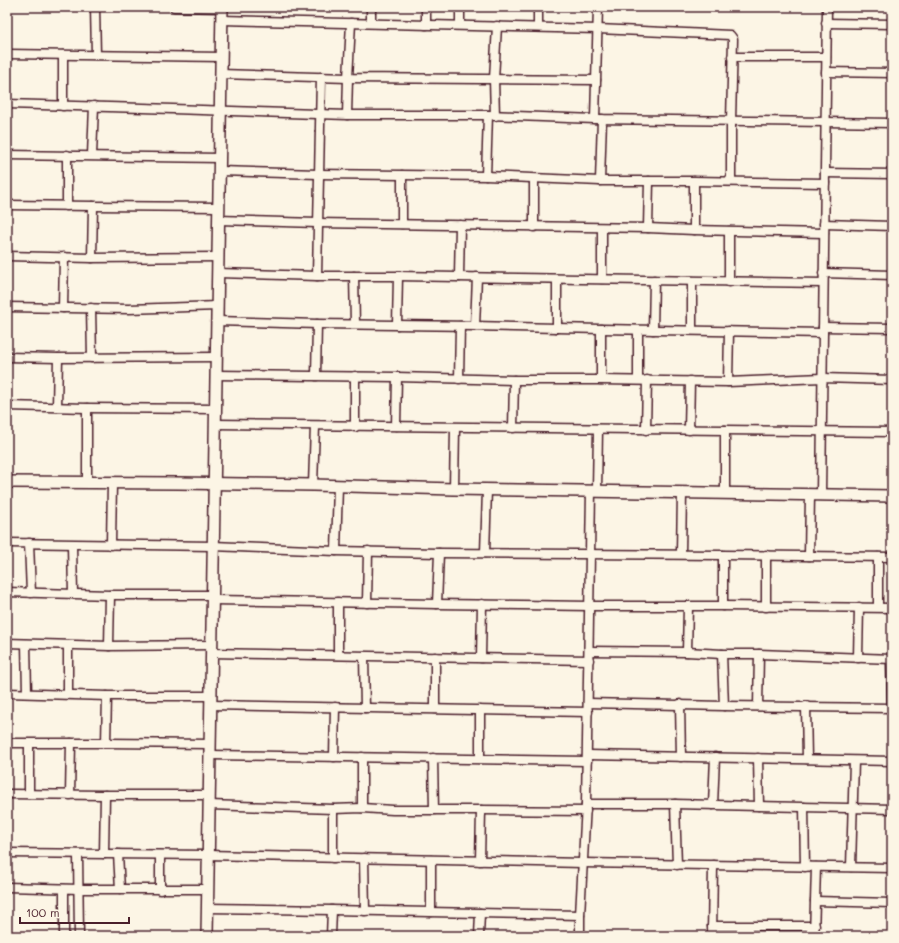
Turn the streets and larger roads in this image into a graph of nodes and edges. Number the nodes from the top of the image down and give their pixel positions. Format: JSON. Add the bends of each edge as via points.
{"nodes":[{"id":1,"x":95,"y":7,"type":"edge"},
{"id":2,"x":174,"y":7,"type":"edge"},
{"id":3,"x":371,"y":7,"type":"edge"},
{"id":4,"x":426,"y":7,"type":"edge"},
{"id":5,"x":460,"y":7,"type":"edge"},
{"id":6,"x":538,"y":7,"type":"edge"},
{"id":7,"x":598,"y":7,"type":"edge"},
{"id":8,"x":827,"y":7,"type":"edge"},
{"id":9,"x":222,"y":8,"type":"edge"},
{"id":10,"x":222,"y":20,"type":"junction"},
{"id":11,"x":351,"y":23,"type":"junction"},
{"id":12,"x":371,"y":23,"type":"junction"},
{"id":13,"x":826,"y":23,"type":"junction"},
{"id":14,"x":892,"y":24,"type":"edge"},
{"id":15,"x":426,"y":25,"type":"junction"},
{"id":16,"x":460,"y":26,"type":"junction"},
{"id":17,"x":497,"y":26,"type":"junction"},
{"id":18,"x":538,"y":27,"type":"junction"},
{"id":19,"x":598,"y":28,"type":"junction"},
{"id":20,"x":7,"y":54,"type":"edge"},
{"id":21,"x":63,"y":55,"type":"junction"},
{"id":22,"x":96,"y":55,"type":"junction"},
{"id":23,"x":222,"y":57,"type":"junction"},
{"id":24,"x":732,"y":57,"type":"junction"},
{"id":25,"x":826,"y":57,"type":"junction"},
{"id":26,"x":826,"y":72,"type":"junction"},
{"id":27,"x":892,"y":73,"type":"edge"},
{"id":28,"x":221,"y":74,"type":"junction"},
{"id":29,"x":321,"y":76,"type":"junction"},
{"id":30,"x":348,"y":78,"type":"junction"},
{"id":31,"x":494,"y":79,"type":"junction"},
{"id":32,"x":596,"y":80,"type":"junction"},
{"id":33,"x":7,"y":104,"type":"edge"},
{"id":34,"x":63,"y":106,"type":"junction"},
{"id":35,"x":94,"y":106,"type":"junction"},
{"id":36,"x":221,"y":111,"type":"junction"},
{"id":37,"x":320,"y":114,"type":"junction"},
{"id":38,"x":347,"y":115,"type":"junction"},
{"id":39,"x":491,"y":116,"type":"junction"},
{"id":40,"x":598,"y":119,"type":"junction"},
{"id":41,"x":731,"y":121,"type":"junction"},
{"id":42,"x":825,"y":122,"type":"junction"},
{"id":43,"x":892,"y":123,"type":"edge"},
{"id":44,"x":7,"y":154,"type":"edge"},
{"id":45,"x":67,"y":155,"type":"junction"},
{"id":46,"x":92,"y":155,"type":"junction"},
{"id":47,"x":220,"y":158,"type":"junction"},
{"id":48,"x":220,"y":171,"type":"junction"},
{"id":49,"x":825,"y":173,"type":"junction"},
{"id":50,"x":318,"y":174,"type":"junction"},
{"id":51,"x":892,"y":174,"type":"edge"},
{"id":52,"x":402,"y":175,"type":"junction"},
{"id":53,"x":486,"y":176,"type":"junction"},
{"id":54,"x":534,"y":179,"type":"junction"},
{"id":55,"x":600,"y":181,"type":"junction"},
{"id":56,"x":649,"y":181,"type":"junction"},
{"id":57,"x":694,"y":181,"type":"junction"},
{"id":58,"x":731,"y":181,"type":"junction"},
{"id":59,"x":824,"y":183,"type":"junction"},
{"id":60,"x":7,"y":205,"type":"edge"},
{"id":61,"x":67,"y":206,"type":"junction"},
{"id":62,"x":93,"y":206,"type":"junction"},
{"id":63,"x":219,"y":207,"type":"junction"},
{"id":64,"x":219,"y":220,"type":"junction"},
{"id":65,"x":317,"y":223,"type":"junction"},
{"id":66,"x":402,"y":224,"type":"junction"},
{"id":67,"x":824,"y":224,"type":"junction"},
{"id":68,"x":460,"y":225,"type":"junction"},
{"id":69,"x":892,"y":226,"type":"edge"},
{"id":70,"x":534,"y":227,"type":"junction"},
{"id":71,"x":602,"y":228,"type":"junction"},
{"id":72,"x":648,"y":228,"type":"junction"},
{"id":73,"x":694,"y":230,"type":"junction"},
{"id":74,"x":729,"y":231,"type":"junction"},
{"id":75,"x":824,"y":233,"type":"junction"},
{"id":76,"x":7,"y":256,"type":"edge"},
{"id":77,"x":64,"y":257,"type":"junction"},
{"id":78,"x":218,"y":257,"type":"junction"},
{"id":79,"x":92,"y":258,"type":"junction"},
{"id":80,"x":218,"y":273,"type":"junction"},
{"id":81,"x":823,"y":273,"type":"junction"},
{"id":82,"x":892,"y":275,"type":"edge"},
{"id":83,"x":316,"y":276,"type":"junction"},
{"id":84,"x":354,"y":276,"type":"junction"},
{"id":85,"x":398,"y":276,"type":"junction"},
{"id":86,"x":459,"y":277,"type":"junction"},
{"id":87,"x":477,"y":277,"type":"junction"},
{"id":88,"x":557,"y":279,"type":"junction"},
{"id":89,"x":602,"y":279,"type":"junction"},
{"id":90,"x":654,"y":280,"type":"junction"},
{"id":91,"x":692,"y":281,"type":"junction"},
{"id":92,"x":729,"y":282,"type":"junction"},
{"id":93,"x":823,"y":283,"type":"junction"},
{"id":94,"x":218,"y":306,"type":"junction"},
{"id":95,"x":7,"y":307,"type":"edge"},
{"id":96,"x":63,"y":308,"type":"junction"},
{"id":97,"x":91,"y":308,"type":"junction"},
{"id":98,"x":217,"y":321,"type":"junction"},
{"id":99,"x":317,"y":324,"type":"junction"},
{"id":100,"x":355,"y":324,"type":"junction"},
{"id":101,"x":397,"y":325,"type":"junction"},
{"id":102,"x":460,"y":326,"type":"junction"},
{"id":103,"x":475,"y":326,"type":"junction"},
{"id":104,"x":557,"y":328,"type":"junction"},
{"id":105,"x":892,"y":328,"type":"edge"},
{"id":106,"x":601,"y":329,"type":"junction"},
{"id":107,"x":638,"y":330,"type":"junction"},
{"id":108,"x":653,"y":330,"type":"junction"},
{"id":109,"x":692,"y":330,"type":"junction"},
{"id":110,"x":823,"y":330,"type":"junction"},
{"id":111,"x":728,"y":331,"type":"junction"},
{"id":112,"x":7,"y":357,"type":"edge"},
{"id":113,"x":217,"y":357,"type":"junction"},
{"id":114,"x":58,"y":358,"type":"junction"},
{"id":115,"x":92,"y":358,"type":"junction"},
{"id":116,"x":216,"y":375,"type":"junction"},
{"id":117,"x":316,"y":376,"type":"junction"},
{"id":118,"x":355,"y":376,"type":"junction"},
{"id":119,"x":397,"y":377,"type":"junction"},
{"id":120,"x":822,"y":378,"type":"junction"},
{"id":121,"x":459,"y":379,"type":"junction"},
{"id":122,"x":514,"y":380,"type":"junction"},
{"id":123,"x":601,"y":380,"type":"junction"},
{"id":124,"x":638,"y":380,"type":"junction"},
{"id":125,"x":647,"y":380,"type":"junction"},
{"id":126,"x":892,"y":380,"type":"edge"},
{"id":127,"x":690,"y":382,"type":"junction"},
{"id":128,"x":728,"y":382,"type":"junction"},
{"id":129,"x":7,"y":406,"type":"edge"},
{"id":130,"x":58,"y":408,"type":"junction"},
{"id":131,"x":87,"y":408,"type":"junction"},
{"id":132,"x":216,"y":409,"type":"junction"},
{"id":133,"x":215,"y":424,"type":"junction"},
{"id":134,"x":315,"y":426,"type":"junction"},
{"id":135,"x":396,"y":426,"type":"junction"},
{"id":136,"x":355,"y":427,"type":"junction"},
{"id":137,"x":455,"y":428,"type":"junction"},
{"id":138,"x":513,"y":428,"type":"junction"},
{"id":139,"x":598,"y":430,"type":"junction"},
{"id":140,"x":646,"y":430,"type":"junction"},
{"id":141,"x":689,"y":430,"type":"junction"},
{"id":142,"x":725,"y":430,"type":"junction"},
{"id":143,"x":821,"y":431,"type":"junction"},
{"id":144,"x":892,"y":432,"type":"edge"},
{"id":145,"x":7,"y":482,"type":"edge"},
{"id":146,"x":88,"y":483,"type":"junction"},
{"id":147,"x":112,"y":483,"type":"junction"},
{"id":148,"x":214,"y":484,"type":"junction"},
{"id":149,"x":313,"y":486,"type":"junction"},
{"id":150,"x":338,"y":486,"type":"junction"},
{"id":151,"x":454,"y":489,"type":"junction"},
{"id":152,"x":487,"y":490,"type":"junction"},
{"id":153,"x":594,"y":491,"type":"junction"},
{"id":154,"x":682,"y":493,"type":"junction"},
{"id":155,"x":725,"y":494,"type":"junction"},
{"id":156,"x":815,"y":495,"type":"junction"},
{"id":157,"x":892,"y":496,"type":"edge"},
{"id":158,"x":7,"y":543,"type":"edge"},
{"id":159,"x":29,"y":544,"type":"junction"},
{"id":160,"x":72,"y":545,"type":"junction"},
{"id":161,"x":111,"y":545,"type":"junction"},
{"id":162,"x":213,"y":546,"type":"junction"},
{"id":163,"x":336,"y":550,"type":"junction"},
{"id":164,"x":368,"y":551,"type":"junction"},
{"id":165,"x":439,"y":553,"type":"junction"},
{"id":166,"x":485,"y":553,"type":"junction"},
{"id":167,"x":590,"y":553,"type":"junction"},
{"id":168,"x":681,"y":554,"type":"junction"},
{"id":169,"x":723,"y":555,"type":"junction"},
{"id":170,"x":766,"y":555,"type":"junction"},
{"id":171,"x":809,"y":556,"type":"junction"},
{"id":172,"x":878,"y":557,"type":"junction"},
{"id":173,"x":892,"y":557,"type":"edge"},
{"id":174,"x":7,"y":592,"type":"edge"},
{"id":175,"x":31,"y":593,"type":"junction"},
{"id":176,"x":73,"y":594,"type":"junction"},
{"id":177,"x":110,"y":596,"type":"junction"},
{"id":178,"x":213,"y":597,"type":"junction"},
{"id":179,"x":338,"y":602,"type":"junction"},
{"id":180,"x":367,"y":603,"type":"junction"},
{"id":181,"x":437,"y":604,"type":"junction"},
{"id":182,"x":482,"y":604,"type":"junction"},
{"id":183,"x":590,"y":606,"type":"junction"},
{"id":184,"x":688,"y":606,"type":"junction"},
{"id":185,"x":723,"y":606,"type":"junction"},
{"id":186,"x":766,"y":607,"type":"junction"},
{"id":187,"x":859,"y":607,"type":"junction"},
{"id":188,"x":878,"y":607,"type":"junction"},
{"id":189,"x":892,"y":608,"type":"edge"},
{"id":190,"x":7,"y":644,"type":"edge"},
{"id":191,"x":26,"y":644,"type":"junction"},
{"id":192,"x":68,"y":645,"type":"junction"},
{"id":193,"x":109,"y":646,"type":"junction"},
{"id":194,"x":212,"y":649,"type":"junction"},
{"id":195,"x":589,"y":651,"type":"junction"},
{"id":196,"x":687,"y":652,"type":"junction"},
{"id":197,"x":722,"y":654,"type":"junction"},
{"id":198,"x":758,"y":654,"type":"junction"},
{"id":199,"x":338,"y":655,"type":"junction"},
{"id":200,"x":364,"y":656,"type":"junction"},
{"id":201,"x":435,"y":657,"type":"junction"},
{"id":202,"x":482,"y":658,"type":"junction"},
{"id":203,"x":858,"y":658,"type":"junction"},
{"id":204,"x":892,"y":659,"type":"edge"},
{"id":205,"x":589,"y":660,"type":"junction"},
{"id":206,"x":7,"y":693,"type":"edge"},
{"id":207,"x":26,"y":693,"type":"junction"},
{"id":208,"x":68,"y":694,"type":"junction"},
{"id":209,"x":107,"y":696,"type":"junction"},
{"id":210,"x":211,"y":701,"type":"junction"},
{"id":211,"x":680,"y":704,"type":"junction"},
{"id":212,"x":724,"y":706,"type":"junction"},
{"id":213,"x":758,"y":706,"type":"junction"},
{"id":214,"x":806,"y":706,"type":"junction"},
{"id":215,"x":335,"y":707,"type":"junction"},
{"id":216,"x":588,"y":707,"type":"junction"},
{"id":217,"x":365,"y":708,"type":"junction"},
{"id":218,"x":892,"y":708,"type":"edge"},
{"id":219,"x":435,"y":709,"type":"junction"},
{"id":220,"x":480,"y":710,"type":"junction"},
{"id":221,"x":71,"y":743,"type":"junction"},
{"id":222,"x":106,"y":743,"type":"junction"},
{"id":223,"x":7,"y":744,"type":"edge"},
{"id":224,"x":28,"y":744,"type":"junction"},
{"id":225,"x":210,"y":749,"type":"junction"},
{"id":226,"x":334,"y":757,"type":"junction"},
{"id":227,"x":362,"y":757,"type":"junction"},
{"id":228,"x":681,"y":757,"type":"junction"},
{"id":229,"x":715,"y":757,"type":"junction"},
{"id":230,"x":433,"y":758,"type":"junction"},
{"id":231,"x":588,"y":758,"type":"junction"},
{"id":232,"x":758,"y":758,"type":"junction"},
{"id":233,"x":480,"y":759,"type":"junction"},
{"id":234,"x":807,"y":759,"type":"junction"},
{"id":235,"x":854,"y":760,"type":"junction"},
{"id":236,"x":892,"y":761,"type":"edge"},
{"id":237,"x":7,"y":794,"type":"edge"},
{"id":238,"x":30,"y":794,"type":"junction"},
{"id":239,"x":70,"y":795,"type":"junction"},
{"id":240,"x":105,"y":796,"type":"junction"},
{"id":241,"x":209,"y":800,"type":"junction"},
{"id":242,"x":892,"y":801,"type":"edge"},
{"id":243,"x":675,"y":804,"type":"junction"},
{"id":244,"x":713,"y":805,"type":"junction"},
{"id":245,"x":759,"y":806,"type":"junction"},
{"id":246,"x":804,"y":807,"type":"junction"},
{"id":247,"x":333,"y":808,"type":"junction"},
{"id":248,"x":362,"y":808,"type":"junction"},
{"id":249,"x":586,"y":808,"type":"junction"},
{"id":250,"x":853,"y":808,"type":"junction"},
{"id":251,"x":892,"y":809,"type":"edge"},
{"id":252,"x":434,"y":810,"type":"junction"},
{"id":253,"x":481,"y":810,"type":"junction"},
{"id":254,"x":7,"y":853,"type":"edge"},
{"id":255,"x":78,"y":854,"type":"junction"},
{"id":256,"x":104,"y":854,"type":"junction"},
{"id":257,"x":118,"y":854,"type":"junction"},
{"id":258,"x":160,"y":855,"type":"junction"},
{"id":259,"x":208,"y":855,"type":"junction"},
{"id":260,"x":333,"y":858,"type":"junction"},
{"id":261,"x":364,"y":858,"type":"junction"},
{"id":262,"x":431,"y":860,"type":"junction"},
{"id":263,"x":480,"y":861,"type":"junction"},
{"id":264,"x":583,"y":863,"type":"junction"},
{"id":265,"x":677,"y":865,"type":"junction"},
{"id":266,"x":713,"y":865,"type":"junction"},
{"id":267,"x":805,"y":867,"type":"junction"},
{"id":268,"x":816,"y":867,"type":"junction"},
{"id":269,"x":851,"y":867,"type":"junction"},
{"id":270,"x":892,"y":868,"type":"edge"},
{"id":271,"x":7,"y":887,"type":"edge"},
{"id":272,"x":64,"y":889,"type":"junction"},
{"id":273,"x":79,"y":889,"type":"junction"},
{"id":274,"x":120,"y":889,"type":"junction"},
{"id":275,"x":208,"y":889,"type":"junction"},
{"id":276,"x":160,"y":890,"type":"junction"},
{"id":277,"x":815,"y":901,"type":"junction"},
{"id":278,"x":892,"y":903,"type":"edge"},
{"id":279,"x":207,"y":908,"type":"junction"},
{"id":280,"x":332,"y":910,"type":"junction"},
{"id":281,"x":365,"y":911,"type":"junction"},
{"id":282,"x":431,"y":912,"type":"junction"},
{"id":283,"x":480,"y":913,"type":"junction"},
{"id":284,"x":580,"y":915,"type":"junction"},
{"id":285,"x":712,"y":926,"type":"junction"},
{"id":286,"x":815,"y":926,"type":"junction"},
{"id":287,"x":64,"y":936,"type":"edge"},
{"id":288,"x":79,"y":936,"type":"edge"},
{"id":289,"x":207,"y":936,"type":"edge"},
{"id":290,"x":331,"y":936,"type":"edge"},
{"id":291,"x":479,"y":936,"type":"edge"},
{"id":292,"x":580,"y":936,"type":"edge"},
{"id":293,"x":712,"y":936,"type":"edge"},
{"id":294,"x":814,"y":936,"type":"edge"}],
"edges":[{"from":1,"to":22,"type":"street"},
{"from":2,"to":9,"type":"street"},
{"from":3,"to":12,"type":"street"},
{"from":4,"to":15,"type":"street"},
{"from":5,"to":16,"type":"street"},
{"from":6,"to":18,"type":"street"},
{"from":7,"to":19,"type":"street"},
{"from":8,"to":13,"type":"street"},
{"from":9,"to":10,"type":"street"},
{"from":10,"to":11,"type":"street"},
{"from":10,"to":23,"type":"street"},
{"from":11,"to":12,"type":"street"},
{"from":11,"to":30,"type":"street"},
{"from":12,"to":15,"type":"street"},
{"from":13,"to":14,"type":"street"},
{"from":13,"to":25,"type":"street"},
{"from":15,"to":16,"type":"street"},
{"from":16,"to":17,"type":"street"},
{"from":17,"to":18,"type":"street"},
{"from":17,"to":31,"type":"street"},
{"from":18,"to":19,"type":"street"},
{"from":19,"to":24,"type":"street","via":[[730,35],[733,39]]},
{"from":19,"to":32,"type":"street"},
{"from":20,"to":21,"type":"street"},
{"from":21,"to":22,"type":"street"},
{"from":21,"to":34,"type":"street"},
{"from":22,"to":23,"type":"street"},
{"from":23,"to":28,"type":"street"},
{"from":24,"to":25,"type":"street"},
{"from":24,"to":41,"type":"street"},
{"from":25,"to":26,"type":"street"},
{"from":26,"to":27,"type":"street"},
{"from":26,"to":42,"type":"street"},
{"from":28,"to":29,"type":"street"},
{"from":28,"to":36,"type":"street"},
{"from":29,"to":30,"type":"street"},
{"from":29,"to":37,"type":"street"},
{"from":30,"to":31,"type":"street"},
{"from":30,"to":38,"type":"street"},
{"from":31,"to":32,"type":"street"},
{"from":31,"to":39,"type":"street"},
{"from":32,"to":40,"type":"street"},
{"from":33,"to":34,"type":"street"},
{"from":34,"to":35,"type":"street"},
{"from":35,"to":36,"type":"street"},
{"from":35,"to":46,"type":"street"},
{"from":36,"to":37,"type":"street"},
{"from":36,"to":47,"type":"street"},
{"from":37,"to":38,"type":"street"},
{"from":37,"to":50,"type":"street"},
{"from":38,"to":39,"type":"street"},
{"from":39,"to":40,"type":"street"},
{"from":39,"to":53,"type":"street"},
{"from":40,"to":41,"type":"street"},
{"from":40,"to":55,"type":"street"},
{"from":41,"to":42,"type":"street"},
{"from":41,"to":58,"type":"street"},
{"from":42,"to":43,"type":"street"},
{"from":42,"to":49,"type":"street"},
{"from":44,"to":45,"type":"street"},
{"from":45,"to":46,"type":"street"},
{"from":45,"to":61,"type":"street"},
{"from":46,"to":47,"type":"street"},
{"from":47,"to":48,"type":"street"},
{"from":48,"to":50,"type":"street"},
{"from":48,"to":63,"type":"street"},
{"from":49,"to":51,"type":"street"},
{"from":49,"to":59,"type":"street"},
{"from":50,"to":52,"type":"street"},
{"from":50,"to":65,"type":"street"},
{"from":52,"to":53,"type":"street"},
{"from":52,"to":66,"type":"street"},
{"from":53,"to":54,"type":"street"},
{"from":54,"to":55,"type":"street"},
{"from":54,"to":70,"type":"street"},
{"from":55,"to":56,"type":"street"},
{"from":56,"to":57,"type":"street"},
{"from":56,"to":72,"type":"street"},
{"from":57,"to":58,"type":"street"},
{"from":57,"to":73,"type":"street"},
{"from":58,"to":59,"type":"street"},
{"from":59,"to":67,"type":"street"},
{"from":60,"to":61,"type":"street"},
{"from":61,"to":62,"type":"street"},
{"from":62,"to":63,"type":"street"},
{"from":62,"to":79,"type":"street"},
{"from":63,"to":64,"type":"street"},
{"from":64,"to":65,"type":"street"},
{"from":64,"to":78,"type":"street"},
{"from":65,"to":66,"type":"street"},
{"from":65,"to":83,"type":"street"},
{"from":66,"to":68,"type":"street"},
{"from":67,"to":69,"type":"street"},
{"from":67,"to":75,"type":"street"},
{"from":68,"to":70,"type":"street"},
{"from":68,"to":86,"type":"street"},
{"from":70,"to":71,"type":"street"},
{"from":71,"to":72,"type":"street"},
{"from":71,"to":89,"type":"street"},
{"from":72,"to":73,"type":"street"},
{"from":73,"to":74,"type":"street"},
{"from":74,"to":75,"type":"street"},
{"from":74,"to":92,"type":"street"},
{"from":75,"to":81,"type":"street"},
{"from":76,"to":77,"type":"street"},
{"from":77,"to":79,"type":"street"},
{"from":77,"to":96,"type":"street"},
{"from":78,"to":79,"type":"street"},
{"from":78,"to":80,"type":"street"},
{"from":80,"to":83,"type":"street"},
{"from":80,"to":94,"type":"street"},
{"from":81,"to":82,"type":"street"},
{"from":81,"to":93,"type":"street"},
{"from":83,"to":84,"type":"street"},
{"from":84,"to":85,"type":"street"},
{"from":84,"to":100,"type":"street"},
{"from":85,"to":86,"type":"street"},
{"from":85,"to":101,"type":"street"},
{"from":86,"to":87,"type":"street"},
{"from":87,"to":88,"type":"street"},
{"from":87,"to":103,"type":"street"},
{"from":88,"to":89,"type":"street"},
{"from":88,"to":104,"type":"street"},
{"from":89,"to":90,"type":"street"},
{"from":90,"to":91,"type":"street"},
{"from":90,"to":108,"type":"street"},
{"from":91,"to":92,"type":"street"},
{"from":91,"to":109,"type":"street"},
{"from":92,"to":93,"type":"street"},
{"from":93,"to":110,"type":"street"},
{"from":94,"to":97,"type":"street"},
{"from":94,"to":98,"type":"street"},
{"from":95,"to":96,"type":"street"},
{"from":96,"to":97,"type":"street"},
{"from":97,"to":115,"type":"street"},
{"from":98,"to":99,"type":"street"},
{"from":98,"to":113,"type":"street"},
{"from":99,"to":100,"type":"street"},
{"from":99,"to":117,"type":"street"},
{"from":100,"to":101,"type":"street"},
{"from":101,"to":102,"type":"street"},
{"from":102,"to":103,"type":"street"},
{"from":102,"to":121,"type":"street"},
{"from":103,"to":104,"type":"street"},
{"from":104,"to":106,"type":"street"},
{"from":105,"to":110,"type":"street"},
{"from":106,"to":107,"type":"street"},
{"from":106,"to":123,"type":"street"},
{"from":107,"to":108,"type":"street"},
{"from":107,"to":124,"type":"street"},
{"from":108,"to":109,"type":"street"},
{"from":109,"to":111,"type":"street"},
{"from":110,"to":111,"type":"street"},
{"from":110,"to":120,"type":"street"},
{"from":111,"to":128,"type":"street"},
{"from":112,"to":114,"type":"street"},
{"from":113,"to":115,"type":"street"},
{"from":113,"to":116,"type":"street"},
{"from":114,"to":115,"type":"street"},
{"from":114,"to":130,"type":"street"},
{"from":116,"to":117,"type":"street"},
{"from":116,"to":132,"type":"street"},
{"from":117,"to":118,"type":"street"},
{"from":118,"to":119,"type":"street"},
{"from":118,"to":136,"type":"street"},
{"from":119,"to":121,"type":"street"},
{"from":119,"to":135,"type":"street"},
{"from":120,"to":126,"type":"street"},
{"from":120,"to":128,"type":"street"},
{"from":120,"to":143,"type":"street"},
{"from":121,"to":122,"type":"street"},
{"from":122,"to":123,"type":"street"},
{"from":122,"to":138,"type":"street"},
{"from":123,"to":124,"type":"street"},
{"from":124,"to":125,"type":"street"},
{"from":125,"to":127,"type":"street"},
{"from":125,"to":140,"type":"street"},
{"from":127,"to":128,"type":"street"},
{"from":127,"to":141,"type":"street"},
{"from":129,"to":130,"type":"street"},
{"from":130,"to":131,"type":"street"},
{"from":131,"to":132,"type":"street"},
{"from":131,"to":146,"type":"street"},
{"from":132,"to":133,"type":"street"},
{"from":133,"to":134,"type":"street"},
{"from":133,"to":148,"type":"street"},
{"from":134,"to":136,"type":"street"},
{"from":134,"to":149,"type":"street"},
{"from":135,"to":136,"type":"street"},
{"from":135,"to":137,"type":"street"},
{"from":137,"to":138,"type":"street"},
{"from":137,"to":151,"type":"street"},
{"from":138,"to":139,"type":"street"},
{"from":139,"to":140,"type":"street"},
{"from":139,"to":153,"type":"street"},
{"from":140,"to":141,"type":"street"},
{"from":141,"to":142,"type":"street"},
{"from":142,"to":143,"type":"street"},
{"from":142,"to":155,"type":"street"},
{"from":143,"to":144,"type":"street"},
{"from":143,"to":156,"type":"street"},
{"from":145,"to":146,"type":"street"},
{"from":146,"to":147,"type":"street"},
{"from":147,"to":148,"type":"street"},
{"from":147,"to":161,"type":"street"},
{"from":148,"to":149,"type":"street"},
{"from":148,"to":162,"type":"street"},
{"from":149,"to":150,"type":"street"},
{"from":150,"to":151,"type":"street"},
{"from":150,"to":163,"type":"street"},
{"from":151,"to":152,"type":"street"},
{"from":152,"to":153,"type":"street"},
{"from":152,"to":166,"type":"street"},
{"from":153,"to":154,"type":"street"},
{"from":153,"to":167,"type":"street"},
{"from":154,"to":155,"type":"street"},
{"from":154,"to":168,"type":"street"},
{"from":155,"to":156,"type":"street"},
{"from":156,"to":157,"type":"street"},
{"from":156,"to":171,"type":"street"},
{"from":158,"to":159,"type":"street"},
{"from":159,"to":160,"type":"street"},
{"from":159,"to":175,"type":"street"},
{"from":160,"to":161,"type":"street"},
{"from":160,"to":176,"type":"street"},
{"from":161,"to":162,"type":"street"},
{"from":162,"to":163,"type":"street"},
{"from":162,"to":178,"type":"street"},
{"from":163,"to":164,"type":"street"},
{"from":164,"to":165,"type":"street"},
{"from":164,"to":180,"type":"street"},
{"from":165,"to":166,"type":"street"},
{"from":165,"to":181,"type":"street"},
{"from":166,"to":167,"type":"street"},
{"from":167,"to":168,"type":"street"},
{"from":167,"to":183,"type":"street"},
{"from":168,"to":169,"type":"street"},
{"from":169,"to":170,"type":"street"},
{"from":169,"to":185,"type":"street"},
{"from":170,"to":171,"type":"street"},
{"from":170,"to":186,"type":"street"},
{"from":171,"to":172,"type":"street"},
{"from":172,"to":173,"type":"street"},
{"from":172,"to":188,"type":"street"},
{"from":174,"to":175,"type":"street"},
{"from":175,"to":176,"type":"street"},
{"from":176,"to":177,"type":"street"},
{"from":177,"to":178,"type":"street"},
{"from":177,"to":193,"type":"street"},
{"from":178,"to":179,"type":"street"},
{"from":178,"to":194,"type":"street"},
{"from":179,"to":180,"type":"street"},
{"from":179,"to":199,"type":"street"},
{"from":180,"to":181,"type":"street"},
{"from":181,"to":182,"type":"street"},
{"from":182,"to":183,"type":"street"},
{"from":182,"to":202,"type":"street"},
{"from":183,"to":184,"type":"street"},
{"from":183,"to":195,"type":"street"},
{"from":184,"to":185,"type":"street"},
{"from":184,"to":196,"type":"street"},
{"from":185,"to":186,"type":"street"},
{"from":186,"to":187,"type":"street"},
{"from":187,"to":188,"type":"street"},
{"from":187,"to":203,"type":"street"},
{"from":188,"to":189,"type":"street"},
{"from":190,"to":191,"type":"street"},
{"from":191,"to":192,"type":"street"},
{"from":191,"to":207,"type":"street"},
{"from":192,"to":193,"type":"street"},
{"from":192,"to":208,"type":"street"},
{"from":193,"to":194,"type":"street"},
{"from":194,"to":199,"type":"street"},
{"from":194,"to":210,"type":"street"},
{"from":195,"to":196,"type":"street"},
{"from":195,"to":205,"type":"street"},
{"from":196,"to":197,"type":"street"},
{"from":197,"to":198,"type":"street"},
{"from":197,"to":212,"type":"street"},
{"from":198,"to":203,"type":"street"},
{"from":198,"to":213,"type":"street"},
{"from":199,"to":200,"type":"street"},
{"from":200,"to":201,"type":"street"},
{"from":200,"to":217,"type":"street"},
{"from":201,"to":202,"type":"street"},
{"from":201,"to":219,"type":"street"},
{"from":202,"to":205,"type":"street"},
{"from":203,"to":204,"type":"street"},
{"from":204,"to":218,"type":"street"},
{"from":205,"to":216,"type":"street"},
{"from":206,"to":207,"type":"street"},
{"from":207,"to":208,"type":"street"},
{"from":208,"to":209,"type":"street"},
{"from":209,"to":210,"type":"street"},
{"from":209,"to":222,"type":"street"},
{"from":210,"to":215,"type":"street"},
{"from":210,"to":225,"type":"street"},
{"from":211,"to":212,"type":"street"},
{"from":211,"to":216,"type":"street"},
{"from":211,"to":228,"type":"street"},
{"from":212,"to":213,"type":"street"},
{"from":213,"to":214,"type":"street"},
{"from":214,"to":218,"type":"street"},
{"from":214,"to":234,"type":"street"},
{"from":215,"to":217,"type":"street"},
{"from":215,"to":226,"type":"street"},
{"from":216,"to":220,"type":"street"},
{"from":216,"to":231,"type":"street"},
{"from":217,"to":219,"type":"street"},
{"from":219,"to":220,"type":"street"},
{"from":220,"to":233,"type":"street"},
{"from":221,"to":222,"type":"street"},
{"from":221,"to":224,"type":"street"},
{"from":221,"to":239,"type":"street"},
{"from":222,"to":225,"type":"street"},
{"from":223,"to":224,"type":"street"},
{"from":224,"to":238,"type":"street"},
{"from":225,"to":226,"type":"street"},
{"from":225,"to":241,"type":"street"},
{"from":226,"to":227,"type":"street"},
{"from":227,"to":230,"type":"street"},
{"from":227,"to":248,"type":"street"},
{"from":228,"to":229,"type":"street"},
{"from":228,"to":231,"type":"street"},
{"from":229,"to":232,"type":"street"},
{"from":229,"to":244,"type":"street"},
{"from":230,"to":233,"type":"street"},
{"from":230,"to":252,"type":"street"},
{"from":231,"to":233,"type":"street"},
{"from":231,"to":249,"type":"street"},
{"from":232,"to":234,"type":"street"},
{"from":232,"to":245,"type":"street"},
{"from":234,"to":235,"type":"street"},
{"from":235,"to":236,"type":"street"},
{"from":235,"to":250,"type":"street"},
{"from":237,"to":238,"type":"street"},
{"from":238,"to":239,"type":"street"},
{"from":239,"to":240,"type":"street"},
{"from":240,"to":241,"type":"street"},
{"from":240,"to":256,"type":"street"},
{"from":241,"to":247,"type":"street"},
{"from":241,"to":259,"type":"street"},
{"from":242,"to":251,"type":"street"},
{"from":243,"to":244,"type":"street"},
{"from":243,"to":249,"type":"street"},
{"from":243,"to":265,"type":"street"},
{"from":244,"to":245,"type":"street"},
{"from":245,"to":246,"type":"street"},
{"from":246,"to":250,"type":"street"},
{"from":246,"to":267,"type":"street"},
{"from":247,"to":248,"type":"street"},
{"from":247,"to":260,"type":"street"},
{"from":248,"to":252,"type":"street"},
{"from":249,"to":253,"type":"street"},
{"from":249,"to":264,"type":"street"},
{"from":250,"to":251,"type":"street"},
{"from":250,"to":269,"type":"street"},
{"from":252,"to":253,"type":"street"},
{"from":253,"to":263,"type":"street"},
{"from":254,"to":255,"type":"street"},
{"from":255,"to":256,"type":"street"},
{"from":255,"to":273,"type":"street"},
{"from":256,"to":257,"type":"street"},
{"from":257,"to":258,"type":"street"},
{"from":257,"to":274,"type":"street"},
{"from":258,"to":259,"type":"street"},
{"from":258,"to":276,"type":"street"},
{"from":259,"to":260,"type":"street"},
{"from":259,"to":275,"type":"street"},
{"from":260,"to":261,"type":"street"},
{"from":261,"to":262,"type":"street"},
{"from":261,"to":281,"type":"street"},
{"from":262,"to":263,"type":"street"},
{"from":262,"to":282,"type":"street"},
{"from":263,"to":264,"type":"street"},
{"from":264,"to":265,"type":"street"},
{"from":264,"to":284,"type":"street"},
{"from":265,"to":266,"type":"street"},
{"from":266,"to":267,"type":"street"},
{"from":266,"to":285,"type":"street"},
{"from":267,"to":268,"type":"street"},
{"from":268,"to":269,"type":"street"},
{"from":268,"to":277,"type":"street"},
{"from":269,"to":270,"type":"street"},
{"from":271,"to":272,"type":"street"},
{"from":272,"to":273,"type":"street"},
{"from":272,"to":287,"type":"street"},
{"from":273,"to":274,"type":"street"},
{"from":273,"to":288,"type":"street"},
{"from":274,"to":276,"type":"street"},
{"from":275,"to":276,"type":"street"},
{"from":275,"to":279,"type":"street"},
{"from":277,"to":278,"type":"street"},
{"from":277,"to":286,"type":"street"},
{"from":279,"to":280,"type":"street"},
{"from":279,"to":289,"type":"street"},
{"from":280,"to":281,"type":"street"},
{"from":280,"to":290,"type":"street"},
{"from":281,"to":282,"type":"street"},
{"from":282,"to":283,"type":"street"},
{"from":283,"to":284,"type":"street"},
{"from":283,"to":291,"type":"street"},
{"from":284,"to":292,"type":"street"},
{"from":285,"to":286,"type":"street"},
{"from":285,"to":293,"type":"street"},
{"from":286,"to":294,"type":"street"}]}
